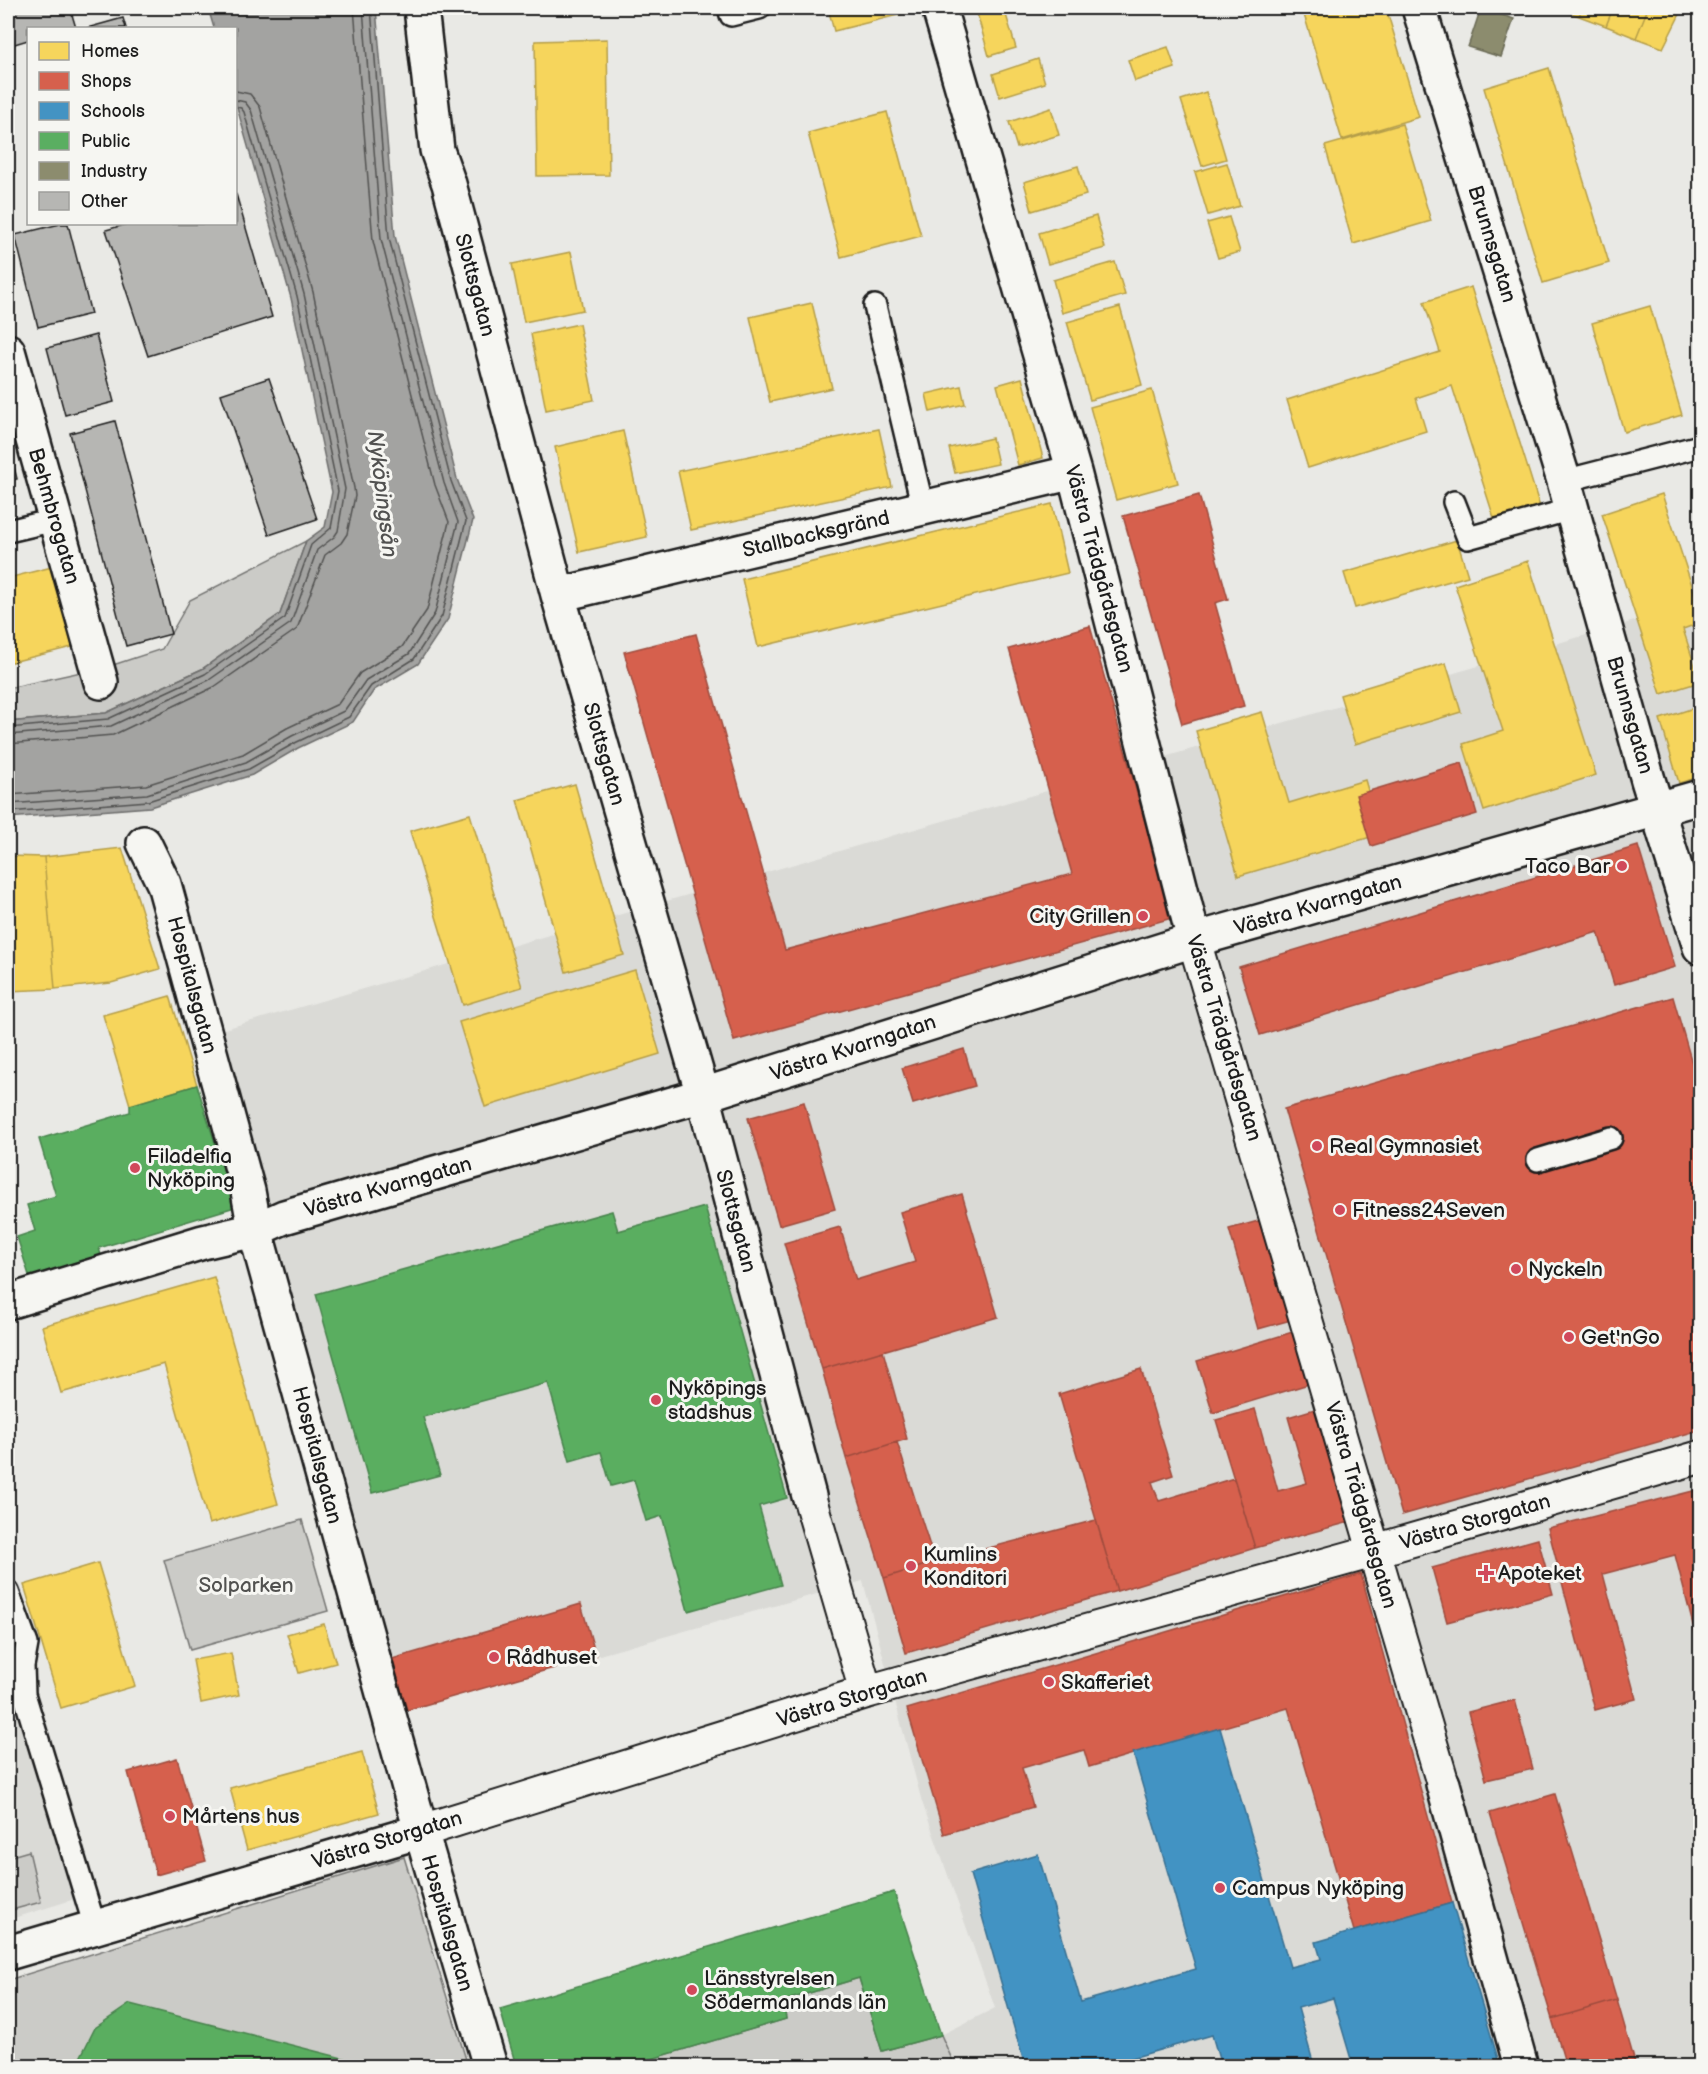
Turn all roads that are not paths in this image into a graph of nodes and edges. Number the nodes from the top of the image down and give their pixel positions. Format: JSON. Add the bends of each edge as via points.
{"nodes":[{"id":1,"x":421,"y":8,"type":"edge"},
{"id":2,"x":729,"y":8,"type":"edge"},
{"id":3,"x":759,"y":8,"type":"edge"},
{"id":4,"x":939,"y":8,"type":"edge"},
{"id":5,"x":1419,"y":8,"type":"edge"},
{"id":6,"x":875,"y":306,"type":"dead end"},
{"id":7,"x":8,"y":351,"type":"edge"},
{"id":8,"x":1701,"y":446,"type":"edge"},
{"id":9,"x":1074,"y":472,"type":"junction"},
{"id":10,"x":1568,"y":495,"type":"junction"},
{"id":11,"x":1454,"y":502,"type":"dead end"},
{"id":12,"x":923,"y":508,"type":"junction"},
{"id":13,"x":55,"y":520,"type":"junction"},
{"id":14,"x":8,"y":531,"type":"edge"},
{"id":15,"x":558,"y":595,"type":"junction"},
{"id":16,"x":101,"y":681,"type":"dead end"},
{"id":17,"x":1701,"y":797,"type":"edge"},
{"id":18,"x":1657,"y":810,"type":"junction"},
{"id":19,"x":144,"y":843,"type":"dead end"},
{"id":20,"x":1194,"y":940,"type":"junction"},
{"id":21,"x":1701,"y":947,"type":"edge"},
{"id":22,"x":703,"y":1095,"type":"junction"},
{"id":23,"x":1611,"y":1138,"type":"dead end"},
{"id":24,"x":1539,"y":1160,"type":"dead end"},
{"id":25,"x":255,"y":1230,"type":"junction"},
{"id":26,"x":8,"y":1302,"type":"edge"},
{"id":27,"x":1701,"y":1457,"type":"edge"},
{"id":28,"x":809,"y":1496,"type":"joint"},
{"id":29,"x":1374,"y":1551,"type":"junction"},
{"id":30,"x":8,"y":1592,"type":"edge"},
{"id":31,"x":866,"y":1692,"type":"junction"},
{"id":32,"x":1443,"y":1784,"type":"joint"},
{"id":33,"x":421,"y":1831,"type":"junction"},
{"id":34,"x":95,"y":1927,"type":"junction"},
{"id":35,"x":8,"y":1953,"type":"edge"},
{"id":36,"x":490,"y":2067,"type":"edge"},
{"id":37,"x":1521,"y":2067,"type":"edge"}],
"edges":[{"from":1,"to":15,"type":"street","name":"Slottsgatan","via":[[437,150]]},
{"from":2,"to":3,"type":"lane","via":[[731,15]]},
{"from":4,"to":9,"type":"street","name":"Västra Trädgårdsgatan"},
{"from":5,"to":10,"type":"street","name":"Brunnsgatan"},
{"from":6,"to":12,"type":"lane"},
{"from":7,"to":13,"type":"street","name":"Behmbrogatan"},
{"from":8,"to":10,"type":"lane"},
{"from":9,"to":12,"type":"street","name":"Stallbacksgränd"},
{"from":9,"to":20,"type":"street","name":"Västra Trädgårdsgatan"},
{"from":10,"to":11,"type":"lane","via":[[1468,538]]},
{"from":10,"to":18,"type":"street","name":"Brunnsgatan"},
{"from":12,"to":15,"type":"street","name":"Stallbacksgränd"},
{"from":13,"to":14,"type":"lane"},
{"from":13,"to":16,"type":"street","name":"Behmbrogatan"},
{"from":15,"to":22,"type":"street","name":"Slottsgatan"},
{"from":17,"to":18,"type":"street","name":"Västra Kvarngatan"},
{"from":18,"to":20,"type":"street","name":"Västra Kvarngatan"},
{"from":18,"to":21,"type":"street","name":"Brunnsgatan"},
{"from":19,"to":25,"type":"street","name":"Hospitalsgatan","via":[[164,884],[248,1191]]},
{"from":20,"to":22,"type":"street","name":"Västra Kvarngatan"},
{"from":20,"to":29,"type":"street","name":"Västra Trädgårdsgatan"},
{"from":22,"to":25,"type":"street","name":"Västra Kvarngatan","via":[[284,1217]]},
{"from":22,"to":28,"type":"street","name":"Slottsgatan"},
{"from":23,"to":24,"type":"lane"},
{"from":25,"to":26,"type":"street","name":"Västra Kvarngatan","via":[[203,1242]]},
{"from":25,"to":33,"type":"street","name":"Hospitalsgatan"},
{"from":27,"to":29,"type":"street","name":"Västra Storgatan"},
{"from":28,"to":31,"type":"street"},
{"from":29,"to":31,"type":"street","name":"Västra Storgatan"},
{"from":29,"to":32,"type":"street","name":"Västra Trädgårdsgatan"},
{"from":30,"to":34,"type":"lane","via":[[27,1644],[24,1694]]},
{"from":31,"to":33,"type":"street","name":"Västra Storgatan"},
{"from":32,"to":37,"type":"street","name":"Västra Trädgårdsgatan"},
{"from":33,"to":34,"type":"street","name":"Västra Storgatan"},
{"from":33,"to":36,"type":"street","name":"Hospitalsgatan"},
{"from":34,"to":35,"type":"street","name":"Västra Storgatan"}]}
